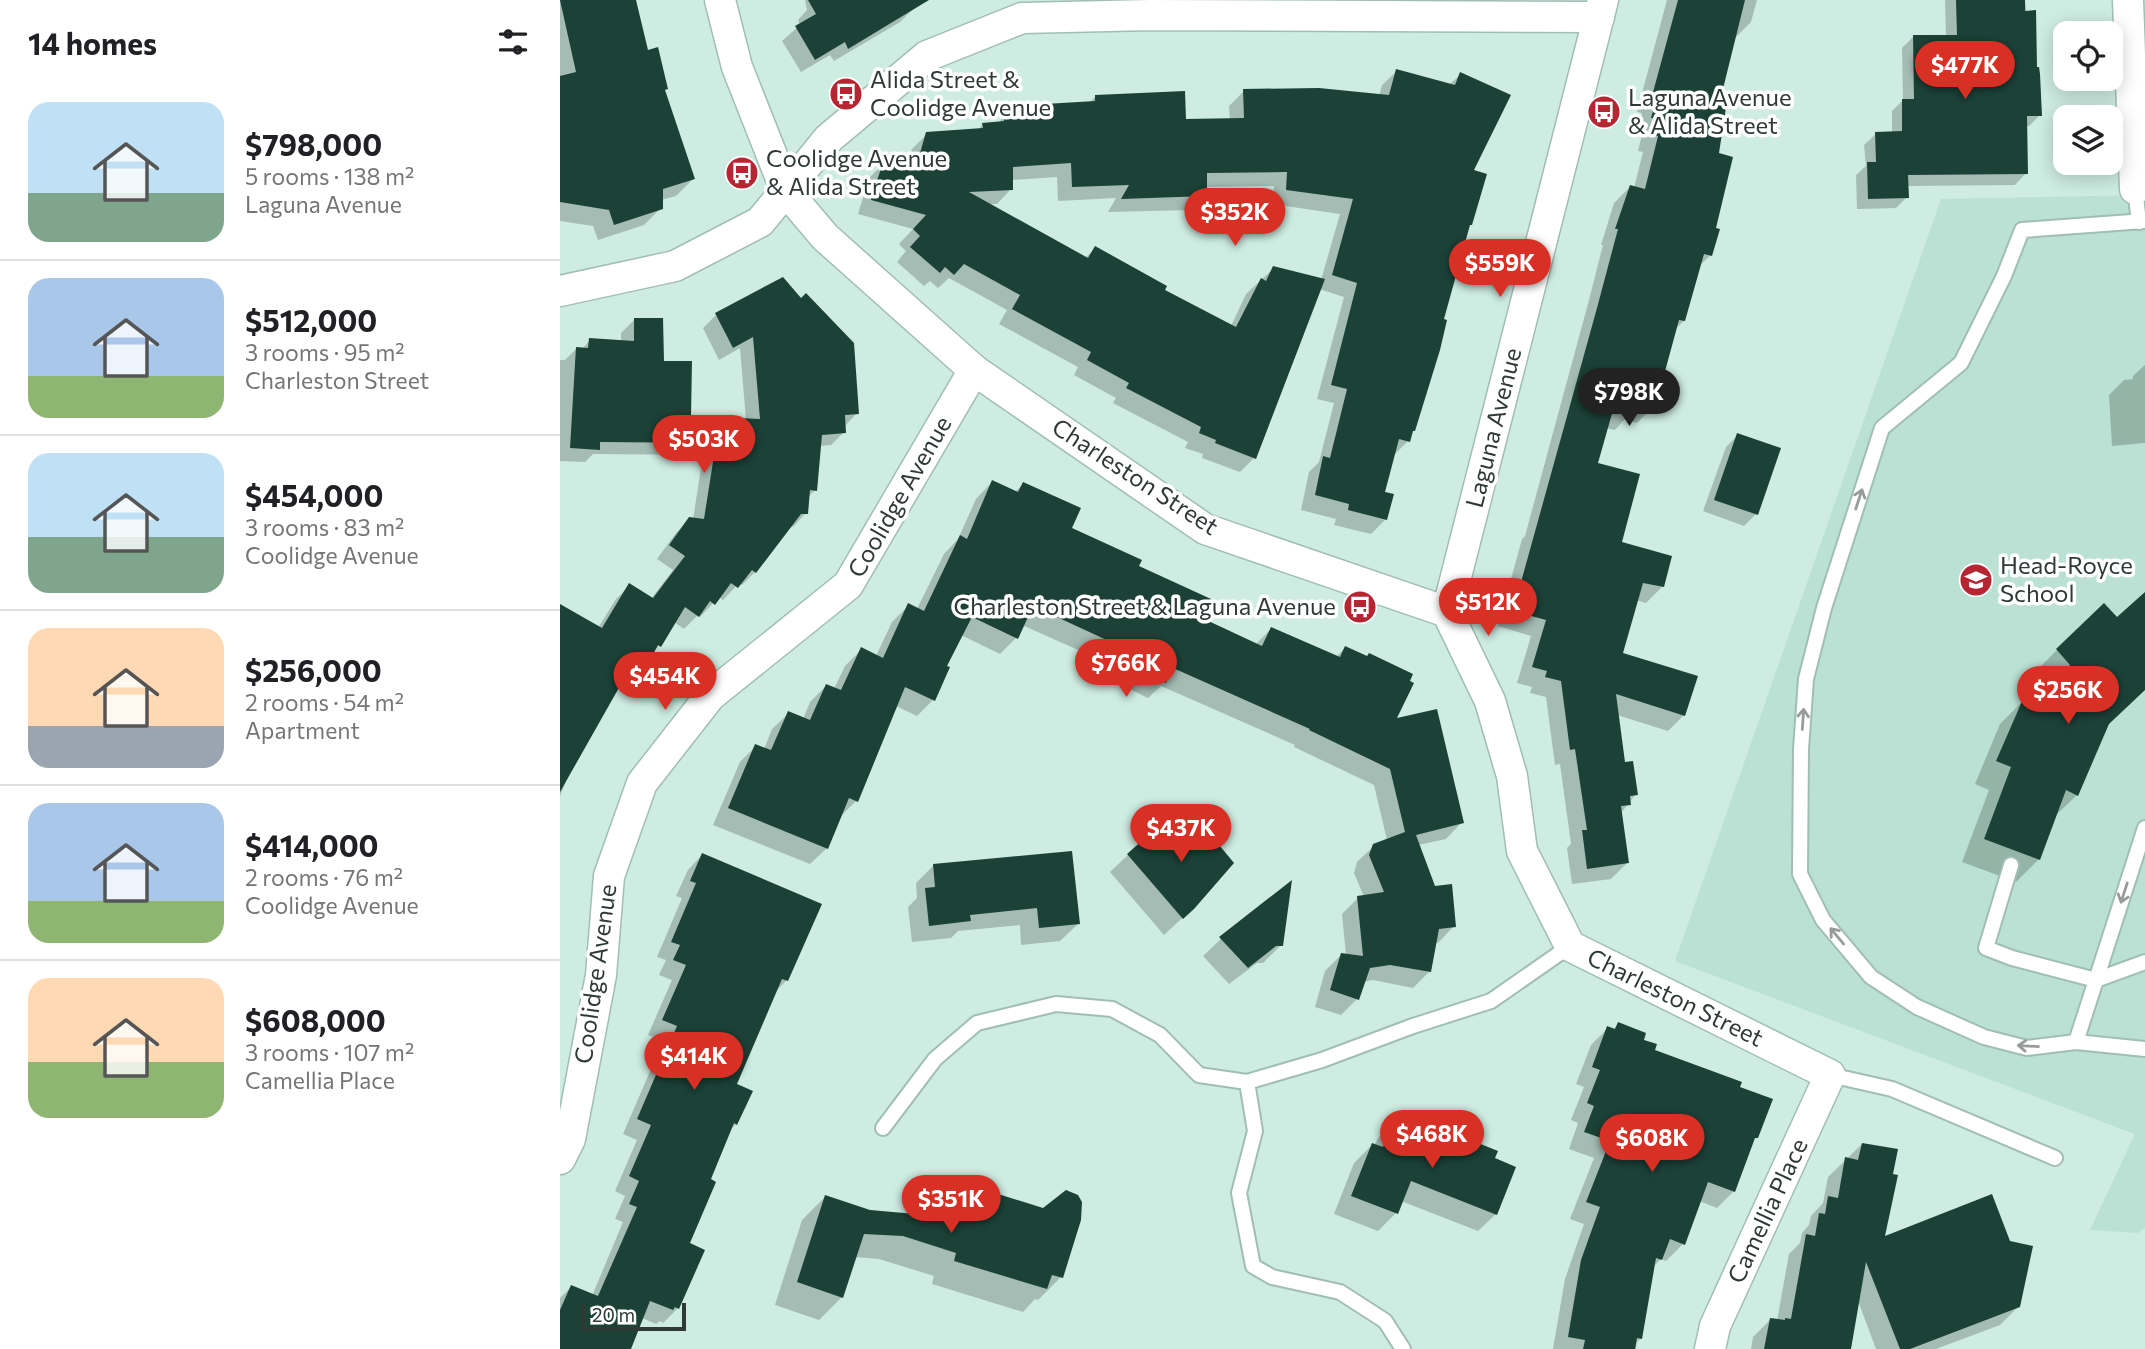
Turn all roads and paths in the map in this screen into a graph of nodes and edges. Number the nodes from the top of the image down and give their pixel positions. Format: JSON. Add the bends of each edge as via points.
{"nodes":[{"id":1,"x":720,"y":0,"type":"edge"},
{"id":2,"x":2128,"y":0,"type":"edge"},
{"id":3,"x":1151,"y":7,"type":"edge"},
{"id":4,"x":1601,"y":8,"type":"edge"},
{"id":5,"x":2135,"y":189,"type":"joint"},
{"id":6,"x":786,"y":191,"type":"junction"},
{"id":7,"x":2142,"y":221,"type":"edge"},
{"id":8,"x":560,"y":291,"type":"edge"},
{"id":9,"x":974,"y":370,"type":"junction"},
{"id":10,"x":1447,"y":612,"type":"junction"},
{"id":11,"x":2145,"y":828,"type":"edge"},
{"id":12,"x":2011,"y":865,"type":"dead end"},
{"id":13,"x":1570,"y":946,"type":"junction"},
{"id":14,"x":2145,"y":962,"type":"edge"},
{"id":15,"x":2096,"y":980,"type":"junction"},
{"id":16,"x":2076,"y":1042,"type":"junction"},
{"id":17,"x":2145,"y":1049,"type":"edge"},
{"id":18,"x":1830,"y":1075,"type":"junction"},
{"id":19,"x":1247,"y":1082,"type":"junction"},
{"id":20,"x":883,"y":1128,"type":"dead end"},
{"id":21,"x":2056,"y":1158,"type":"dead end"},
{"id":22,"x":560,"y":1159,"type":"edge"},
{"id":23,"x":1403,"y":1349,"type":"edge"},
{"id":24,"x":1710,"y":1349,"type":"edge"}],
"edges":[{"from":1,"to":6,"type":"street","via":[[737,67]]},
{"from":2,"to":5,"type":"street"},
{"from":3,"to":4,"type":"street"},
{"from":3,"to":6,"type":"street","via":[[1022,18],[927,56],[828,139]]},
{"from":4,"to":10,"type":"street","name":"Laguna Avenue"},
{"from":5,"to":7,"type":"lane"},
{"from":6,"to":8,"type":"street","via":[[760,222],[675,266]]},
{"from":6,"to":9,"type":"street","via":[[825,237]]},
{"from":16,"to":7,"type":"lane","one_way":true,"via":[[2026,1048],[1984,1037],[1917,1007],[1871,977],[1824,920],[1800,874],[1806,679],[1882,428],[1961,363],[2022,230]]},
{"from":9,"to":10,"type":"street","name":"Charleston Street","via":[[1205,529]]},
{"from":9,"to":22,"type":"street","name":"Coolidge Avenue","via":[[848,585],[710,696],[642,783],[609,876],[601,975],[570,1139]]},
{"from":10,"to":13,"type":"street","name":"Charleston Street","via":[[1490,701],[1512,776],[1522,851]]},
{"from":11,"to":15,"type":"lane","one_way":true},
{"from":12,"to":15,"type":"lane","via":[[1986,948]]},
{"from":13,"to":18,"type":"street","name":"Charleston Street"},
{"from":13,"to":19,"type":"lane","via":[[1491,1001]]},
{"from":14,"to":15,"type":"lane"},
{"from":15,"to":16,"type":"lane"},
{"from":16,"to":17,"type":"lane"},
{"from":18,"to":21,"type":"lane","via":[[1892,1089]]},
{"from":18,"to":24,"type":"street","name":"Camellia Place","via":[[1715,1326]]},
{"from":19,"to":20,"type":"lane","via":[[1199,1076],[1160,1035],[1112,1009],[1056,1004],[977,1023],[934,1059]]},
{"from":19,"to":23,"type":"lane","via":[[1255,1131],[1239,1193],[1253,1266],[1272,1277],[1340,1292],[1385,1321]]}]}
